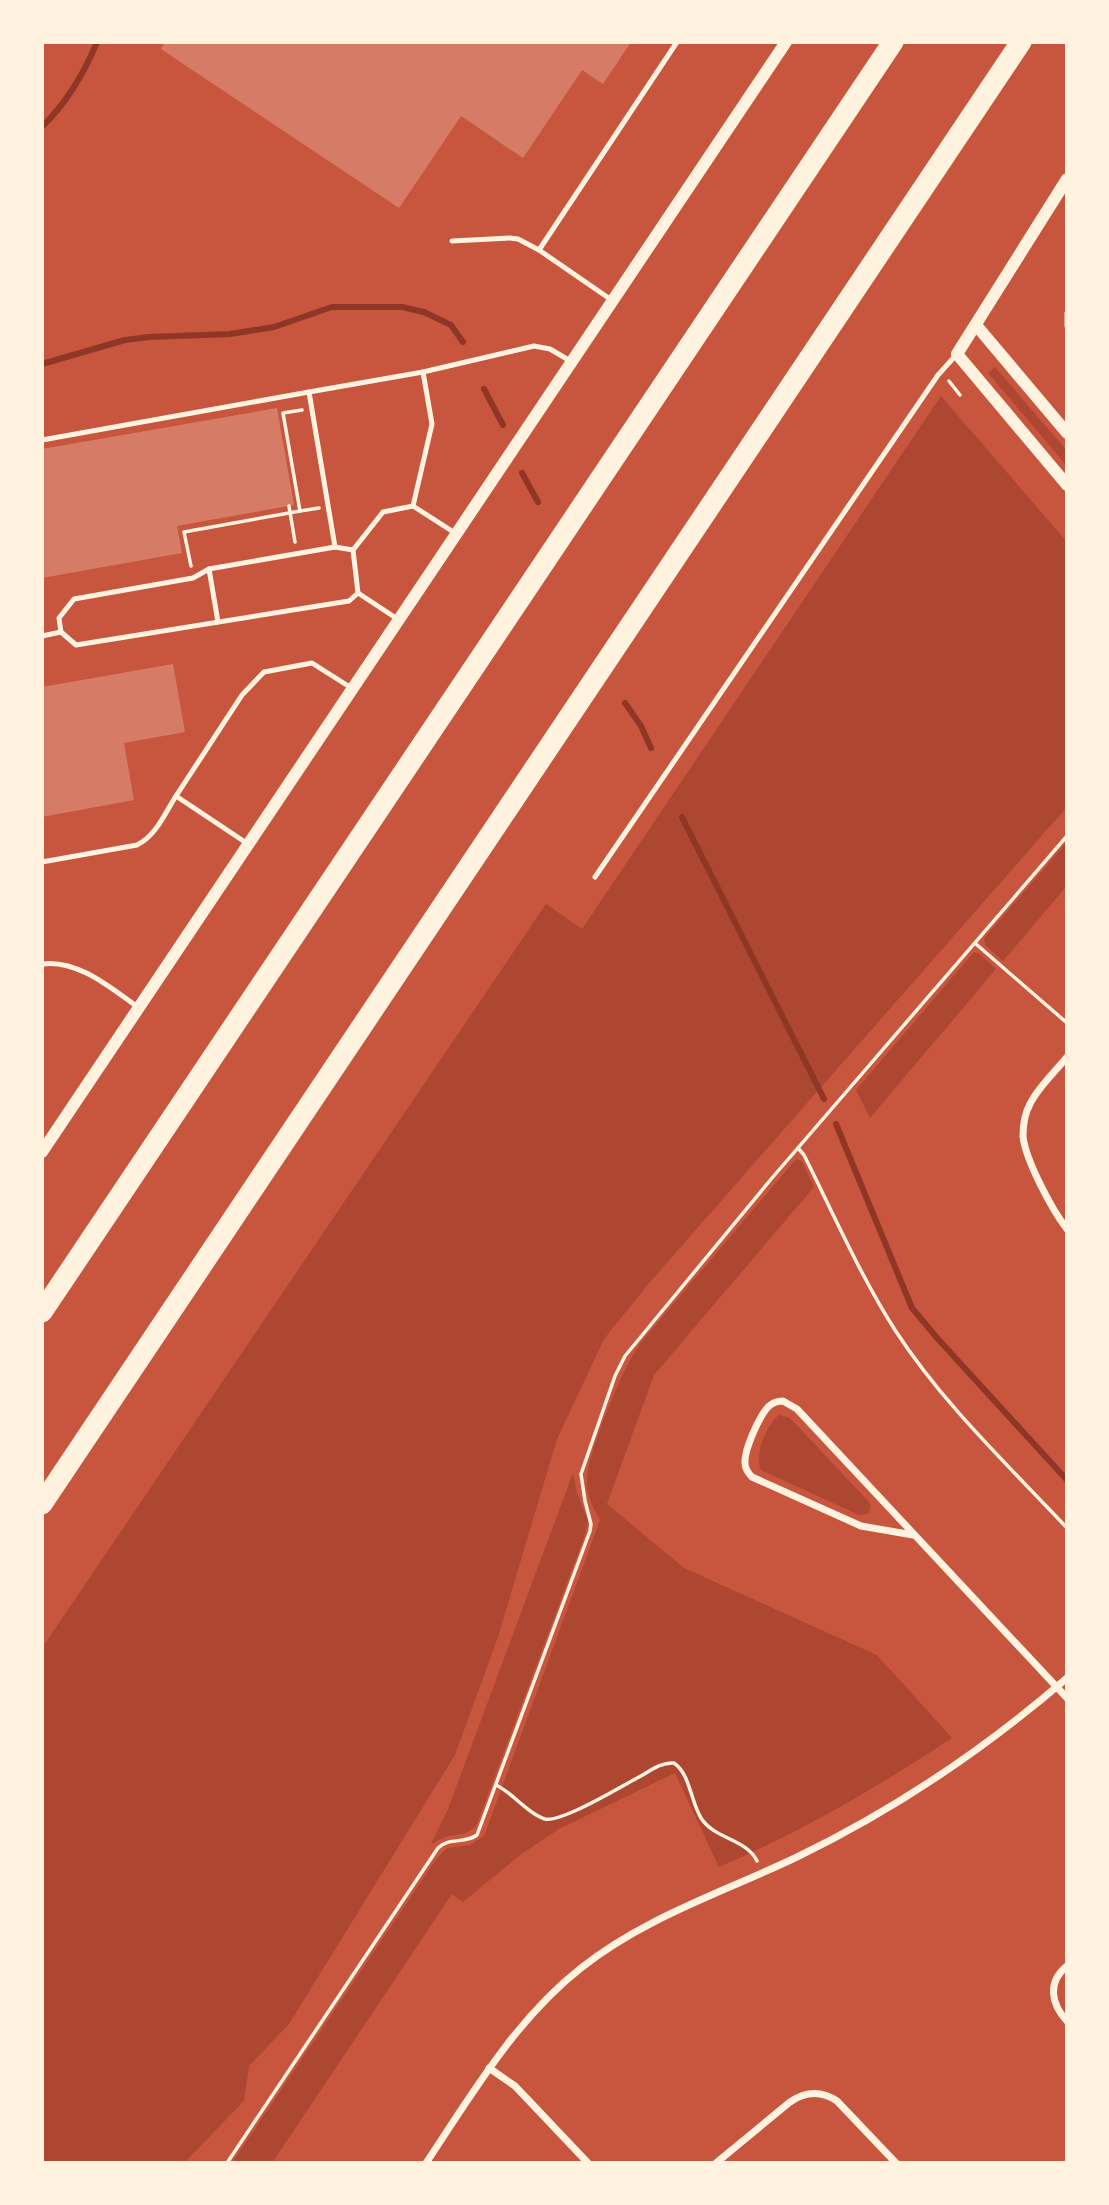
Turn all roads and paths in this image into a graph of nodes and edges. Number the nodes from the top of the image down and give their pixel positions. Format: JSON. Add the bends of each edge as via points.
{"nodes":[{"id":1,"x":677,"y":42,"type":"edge"},
{"id":2,"x":786,"y":42,"type":"edge"},
{"id":3,"x":893,"y":42,"type":"edge"},
{"id":4,"x":1021,"y":42,"type":"edge"},
{"id":5,"x":1067,"y":179,"type":"edge"},
{"id":6,"x":452,"y":241,"type":"dead end"},
{"id":7,"x":539,"y":250,"type":"junction"},
{"id":8,"x":613,"y":301,"type":"junction"},
{"id":9,"x":1067,"y":313,"type":"edge"},
{"id":10,"x":976,"y":325,"type":"junction"},
{"id":11,"x":1067,"y":326,"type":"edge"},
{"id":12,"x":957,"y":354,"type":"junction"},
{"id":13,"x":572,"y":362,"type":"junction"},
{"id":14,"x":942,"y":371,"type":"junction"},
{"id":15,"x":423,"y":372,"type":"junction"},
{"id":16,"x":309,"y":392,"type":"junction"},
{"id":17,"x":960,"y":395,"type":"dead end"},
{"id":18,"x":312,"y":408,"type":"junction"},
{"id":19,"x":1067,"y":433,"type":"edge"},
{"id":20,"x":42,"y":440,"type":"edge"},
{"id":21,"x":1067,"y":485,"type":"edge"},
{"id":22,"x":289,"y":506,"type":"dead end"},
{"id":23,"x":413,"y":506,"type":"junction"},
{"id":24,"x":290,"y":513,"type":"junction"},
{"id":25,"x":457,"y":534,"type":"junction"},
{"id":26,"x":335,"y":547,"type":"junction"},
{"id":27,"x":353,"y":550,"type":"junction"},
{"id":28,"x":297,"y":553,"type":"junction"},
{"id":29,"x":192,"y":569,"type":"dead end"},
{"id":30,"x":209,"y":569,"type":"junction"},
{"id":31,"x":359,"y":593,"type":"junction"},
{"id":32,"x":399,"y":620,"type":"junction"},
{"id":33,"x":218,"y":622,"type":"junction"},
{"id":34,"x":61,"y":632,"type":"junction"},
{"id":35,"x":42,"y":636,"type":"edge"},
{"id":36,"x":353,"y":689,"type":"junction"},
{"id":37,"x":176,"y":796,"type":"junction"},
{"id":38,"x":1067,"y":836,"type":"edge"},
{"id":39,"x":249,"y":844,"type":"junction"},
{"id":40,"x":42,"y":862,"type":"edge"},
{"id":41,"x":595,"y":877,"type":"dead end"},
{"id":42,"x":976,"y":944,"type":"junction"},
{"id":43,"x":42,"y":964,"type":"edge"},
{"id":44,"x":139,"y":1007,"type":"junction"},
{"id":45,"x":1067,"y":1023,"type":"edge"},
{"id":46,"x":1067,"y":1057,"type":"edge"},
{"id":47,"x":798,"y":1148,"type":"junction"},
{"id":48,"x":42,"y":1152,"type":"edge"},
{"id":49,"x":1067,"y":1229,"type":"edge"},
{"id":50,"x":42,"y":1312,"type":"edge"},
{"id":51,"x":42,"y":1504,"type":"edge"},
{"id":52,"x":1067,"y":1528,"type":"edge"},
{"id":53,"x":913,"y":1535,"type":"junction"},
{"id":54,"x":1067,"y":1678,"type":"edge"},
{"id":55,"x":1056,"y":1687,"type":"junction"},
{"id":56,"x":1067,"y":1698,"type":"edge"},
{"id":57,"x":496,"y":1785,"type":"junction"},
{"id":58,"x":754,"y":1854,"type":"dead end"},
{"id":59,"x":1067,"y":1966,"type":"edge"},
{"id":60,"x":1067,"y":2021,"type":"edge"},
{"id":61,"x":489,"y":2068,"type":"junction"},
{"id":62,"x":227,"y":2163,"type":"edge"},
{"id":63,"x":426,"y":2163,"type":"edge"},
{"id":64,"x":588,"y":2163,"type":"edge"},
{"id":65,"x":716,"y":2163,"type":"edge"},
{"id":66,"x":895,"y":2163,"type":"edge"}],
"edges":[{"from":1,"to":7,"type":"lane"},
{"from":2,"to":8,"type":"street"},
{"from":3,"to":50,"type":"highway"},
{"from":4,"to":51,"type":"highway"},
{"from":5,"to":10,"type":"street"},
{"from":6,"to":7,"type":"lane","via":[[510,238]]},
{"from":7,"to":8,"type":"lane"},
{"from":8,"to":13,"type":"street"},
{"from":9,"to":11,"type":"lane"},
{"from":10,"to":12,"type":"street"},
{"from":10,"to":19,"type":"street"},
{"from":12,"to":14,"type":"lane"},
{"from":12,"to":21,"type":"street"},
{"from":13,"to":15,"type":"lane","via":[[534,346]]},
{"from":13,"to":25,"type":"street"},
{"from":14,"to":17,"type":"path"},
{"from":14,"to":41,"type":"lane"},
{"from":15,"to":16,"type":"lane"},
{"from":15,"to":23,"type":"lane","via":[[432,424]]},
{"from":16,"to":18,"type":"lane"},
{"from":16,"to":20,"type":"lane"},
{"from":18,"to":24,"type":"path","via":[[283,413],[300,512]]},
{"from":18,"to":26,"type":"lane"},
{"from":22,"to":24,"type":"path"},
{"from":23,"to":25,"type":"lane"},
{"from":23,"to":27,"type":"lane","via":[[383,512]]},
{"from":24,"to":28,"type":"path"},
{"from":24,"to":29,"type":"path","via":[[184,532]]},
{"from":25,"to":32,"type":"street"},
{"from":26,"to":27,"type":"lane"},
{"from":26,"to":28,"type":"lane"},
{"from":27,"to":31,"type":"lane"},
{"from":28,"to":30,"type":"lane"},
{"from":30,"to":33,"type":"lane"},
{"from":30,"to":34,"type":"lane","via":[[193,578],[74,599],[59,618]]},
{"from":31,"to":32,"type":"lane"},
{"from":31,"to":33,"type":"lane","via":[[349,601]]},
{"from":32,"to":36,"type":"street"},
{"from":33,"to":34,"type":"lane","via":[[76,645]]},
{"from":34,"to":35,"type":"lane"},
{"from":36,"to":37,"type":"lane","via":[[312,663],[264,672],[242,695]]},
{"from":36,"to":39,"type":"street"},
{"from":37,"to":39,"type":"lane"},
{"from":37,"to":40,"type":"lane","via":[[153,832],[137,845]]},
{"from":38,"to":42,"type":"path"},
{"from":39,"to":44,"type":"street"},
{"from":42,"to":45,"type":"path"},
{"from":42,"to":47,"type":"path"},
{"from":43,"to":44,"type":"lane","via":[[82,971]]},
{"from":44,"to":48,"type":"street"},
{"from":46,"to":49,"type":"street","via":[[1029,1105],[1023,1135],[1032,1164]]},
{"from":47,"to":52,"type":"path","via":[[896,1330],[949,1403]]},
{"from":47,"to":57,"type":"path","via":[[632,1345],[620,1366],[581,1474],[590,1531]]},
{"from":53,"to":53,"type":"street","via":[[791,1404],[780,1401],[769,1406],[746,1456],[746,1470],[752,1478],[861,1526]]},
{"from":53,"to":55,"type":"street"},
{"from":54,"to":55,"type":"street"},
{"from":55,"to":56,"type":"street"},
{"from":55,"to":61,"type":"street","via":[[881,1812],[612,1945],[549,1997]]},
{"from":57,"to":58,"type":"path","via":[[541,1817],[556,1819],[662,1764],[674,1763],[710,1829]]},
{"from":57,"to":62,"type":"path","via":[[477,1835],[438,1848]]},
{"from":59,"to":60,"type":"street","via":[[1055,1981],[1053,1993],[1055,2006]]},
{"from":61,"to":63,"type":"street"},
{"from":61,"to":64,"type":"street","via":[[515,2086]]},
{"from":65,"to":66,"type":"street","via":[[790,2102],[814,2093],[837,2101]]}]}
